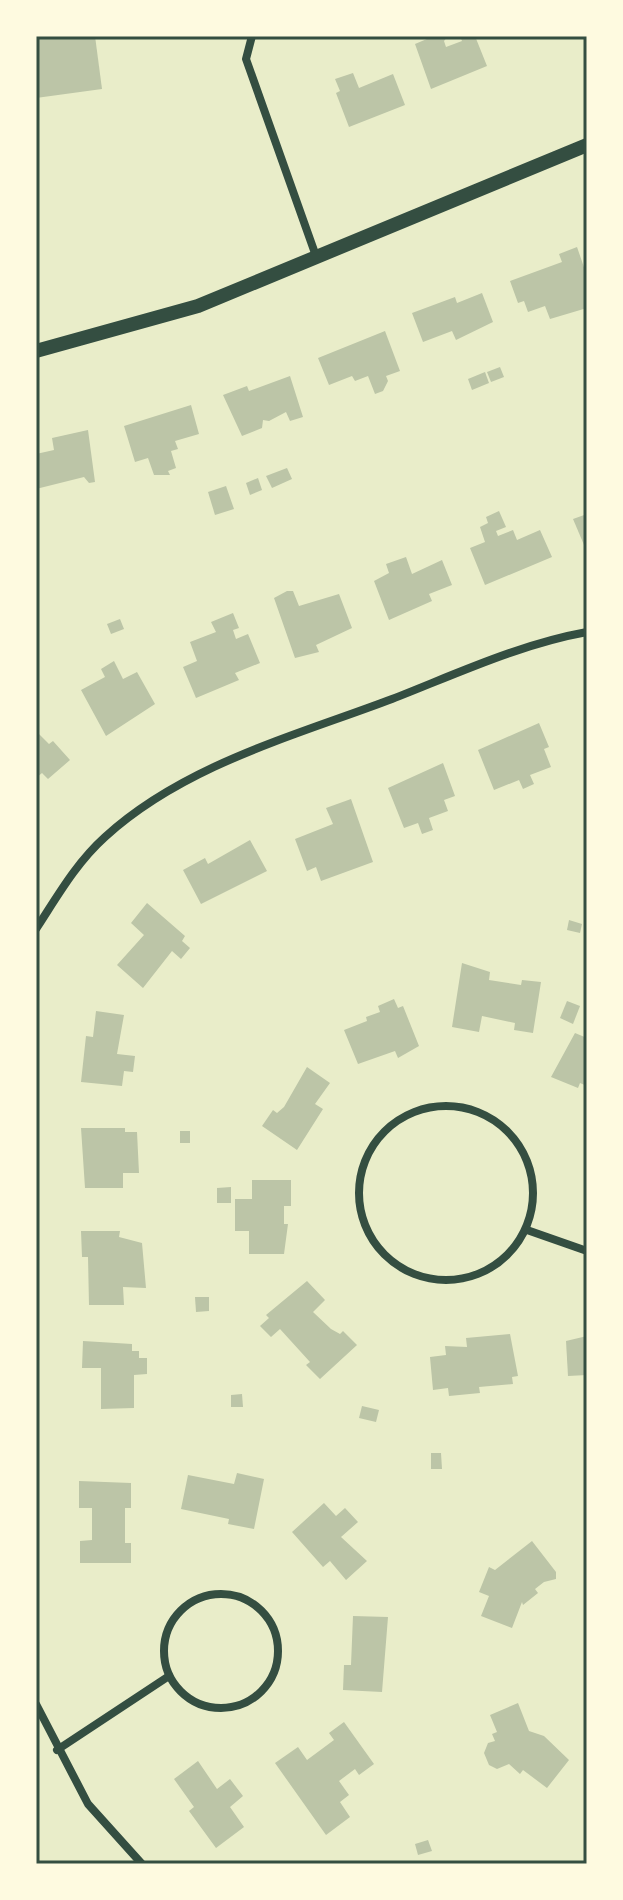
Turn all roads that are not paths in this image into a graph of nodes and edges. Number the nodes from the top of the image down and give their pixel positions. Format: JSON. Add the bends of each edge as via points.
{"nodes":[{"id":1,"x":252,"y":36,"type":"edge"},
{"id":2,"x":587,"y":145,"type":"edge"},
{"id":3,"x":316,"y":256,"type":"junction"},
{"id":4,"x":36,"y":351,"type":"edge"},
{"id":5,"x":587,"y":632,"type":"edge"},
{"id":6,"x":36,"y":929,"type":"edge"},
{"id":7,"x":527,"y":1230,"type":"junction"},
{"id":8,"x":587,"y":1251,"type":"edge"},
{"id":9,"x":169,"y":1676,"type":"junction"},
{"id":10,"x":36,"y":1704,"type":"edge"},
{"id":11,"x":57,"y":1750,"type":"junction"},
{"id":12,"x":142,"y":1864,"type":"edge"}],
"edges":[{"from":1,"to":3,"type":"street","via":[[246,59]]},
{"from":2,"to":3,"type":"street"},
{"from":3,"to":4,"type":"street","via":[[198,306]]},
{"from":5,"to":6,"type":"street","via":[[516,650],[173,787],[105,837],[69,878]]},
{"from":7,"to":7,"type":"street","via":[[503,1262],[468,1279],[428,1280],[404,1270],[367,1233],[358,1195],[366,1156],[390,1125],[425,1107],[465,1106],[500,1123],[525,1153],[535,1191]]},
{"from":7,"to":8,"type":"street"},
{"from":9,"to":9,"type":"street","via":[[165,1637],[174,1619],[196,1600],[225,1593],[244,1598],[273,1625],[278,1661],[261,1692],[246,1703],[220,1708],[194,1702]]},
{"from":9,"to":11,"type":"street"},
{"from":10,"to":11,"type":"street"},
{"from":11,"to":12,"type":"street","via":[[88,1804]]}]}
